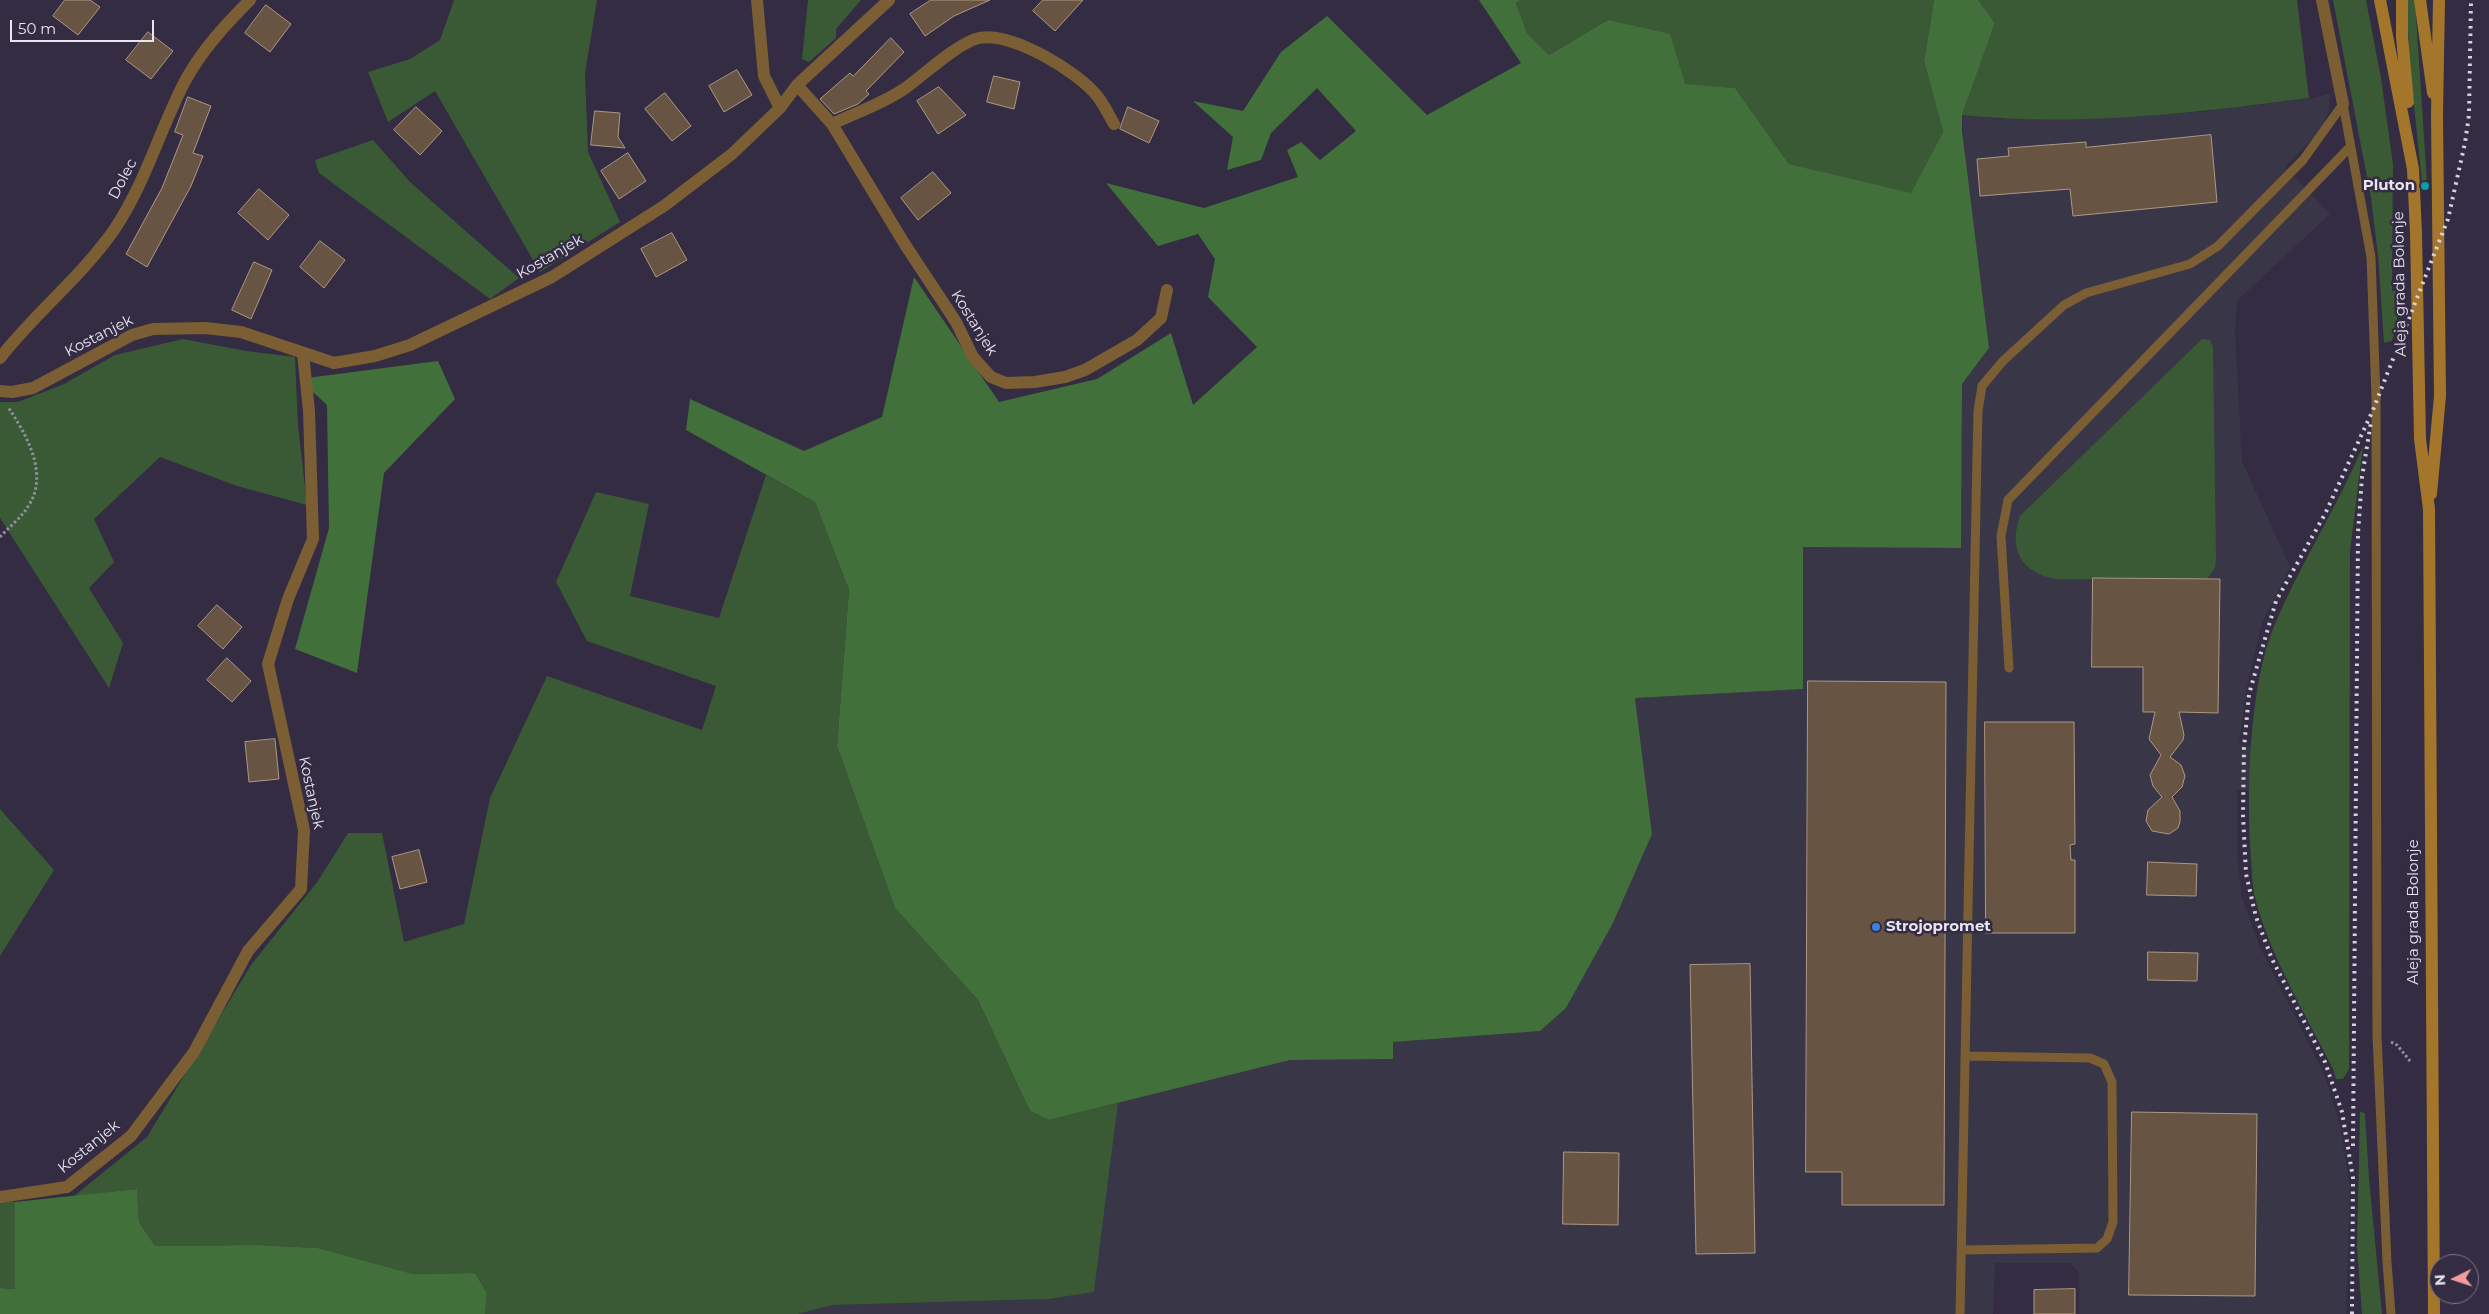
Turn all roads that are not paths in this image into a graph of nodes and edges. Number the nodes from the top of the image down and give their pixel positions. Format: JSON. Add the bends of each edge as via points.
{"nodes":[{"id":1,"x":250,"y":0,"type":"edge"},
{"id":2,"x":756,"y":0,"type":"edge"},
{"id":3,"x":889,"y":0,"type":"edge"},
{"id":4,"x":2322,"y":0,"type":"edge"},
{"id":5,"x":2380,"y":0,"type":"edge"},
{"id":6,"x":2402,"y":0,"type":"edge"},
{"id":7,"x":2420,"y":0,"type":"edge"},
{"id":8,"x":2439,"y":0,"type":"edge"},
{"id":9,"x":797,"y":86,"type":"junction"},
{"id":10,"x":2343,"y":104,"type":"junction"},
{"id":11,"x":780,"y":108,"type":"junction"},
{"id":12,"x":2438,"y":115,"type":"junction"},
{"id":13,"x":832,"y":124,"type":"junction"},
{"id":14,"x":1114,"y":124,"type":"dead end"},
{"id":15,"x":2350,"y":147,"type":"junction"},
{"id":16,"x":2410,"y":149,"type":"junction"},
{"id":17,"x":1167,"y":290,"type":"dead end"},
{"id":18,"x":303,"y":352,"type":"junction"},
{"id":19,"x":0,"y":358,"type":"edge"},
{"id":20,"x":2,"y":397,"type":"edge"},
{"id":21,"x":2428,"y":509,"type":"junction"},
{"id":22,"x":2009,"y":668,"type":"dead end"},
{"id":23,"x":1965,"y":1056,"type":"junction"},
{"id":24,"x":0,"y":1197,"type":"edge"},
{"id":25,"x":1962,"y":1250,"type":"junction"},
{"id":26,"x":1960,"y":1314,"type":"edge"},
{"id":27,"x":2391,"y":1314,"type":"edge"},
{"id":28,"x":2434,"y":1314,"type":"edge"}],
"edges":[{"from":1,"to":19,"type":"street","name":"Dolec","via":[[201,55],[184,84],[144,180],[113,231]]},
{"from":2,"to":11,"type":"street","via":[[764,76]]},
{"from":3,"to":9,"type":"street","name":"Kostanjek"},
{"from":4,"to":10,"type":"street"},
{"from":5,"to":16,"type":"main road","name":"Aleja grada Bolonje"},
{"from":6,"to":16,"type":"main road"},
{"from":7,"to":12,"type":"main road","via":[[2429,76]]},
{"from":8,"to":12,"type":"main road","name":"Aleja grada Bolonje"},
{"from":9,"to":11,"type":"street","name":"Kostanjek"},
{"from":9,"to":13,"type":"street","name":"Kostanjek"},
{"from":10,"to":15,"type":"lane"},
{"from":10,"to":23,"type":"lane","via":[[2303,160],[2218,246],[2190,264],[2086,293],[2064,305],[2002,361],[1982,386],[1978,420]]},
{"from":11,"to":18,"type":"street","name":"Kostanjek","via":[[732,154],[671,200],[552,277],[410,346],[334,363]]},
{"from":12,"to":21,"type":"main road","name":"Aleja grada Bolonje","via":[[2440,396]]},
{"from":13,"to":14,"type":"street","via":[[902,90],[978,38],[1000,38],[1034,51],[1074,75],[1098,96]]},
{"from":13,"to":17,"type":"street","name":"Kostanjek","via":[[956,322],[973,357],[990,377],[1006,383],[1035,382],[1085,370],[1137,340],[1161,318]]},
{"from":15,"to":22,"type":"lane","via":[[2008,500],[2001,536]]},
{"from":15,"to":27,"type":"lane","via":[[2371,257],[2374,305],[2377,1035]]},
{"from":16,"to":21,"type":"main road","name":"Aleja grada Bolonje","via":[[2416,233],[2420,439]]},
{"from":18,"to":20,"type":"street","name":"Kostanjek","via":[[241,332],[205,328],[153,329],[132,335],[33,388]]},
{"from":18,"to":24,"type":"street","name":"Kostanjek","via":[[309,411],[313,539],[288,600],[268,664],[304,830],[301,889],[248,951],[194,1052],[131,1136],[67,1187]]},
{"from":21,"to":28,"type":"main road","name":"Aleja grada Bolonje"},
{"from":23,"to":25,"type":"lane"},
{"from":23,"to":25,"type":"lane","via":[[2090,1058],[2104,1064],[2112,1082],[2113,1222],[2107,1239],[2097,1248]]},
{"from":25,"to":26,"type":"lane"}]}
